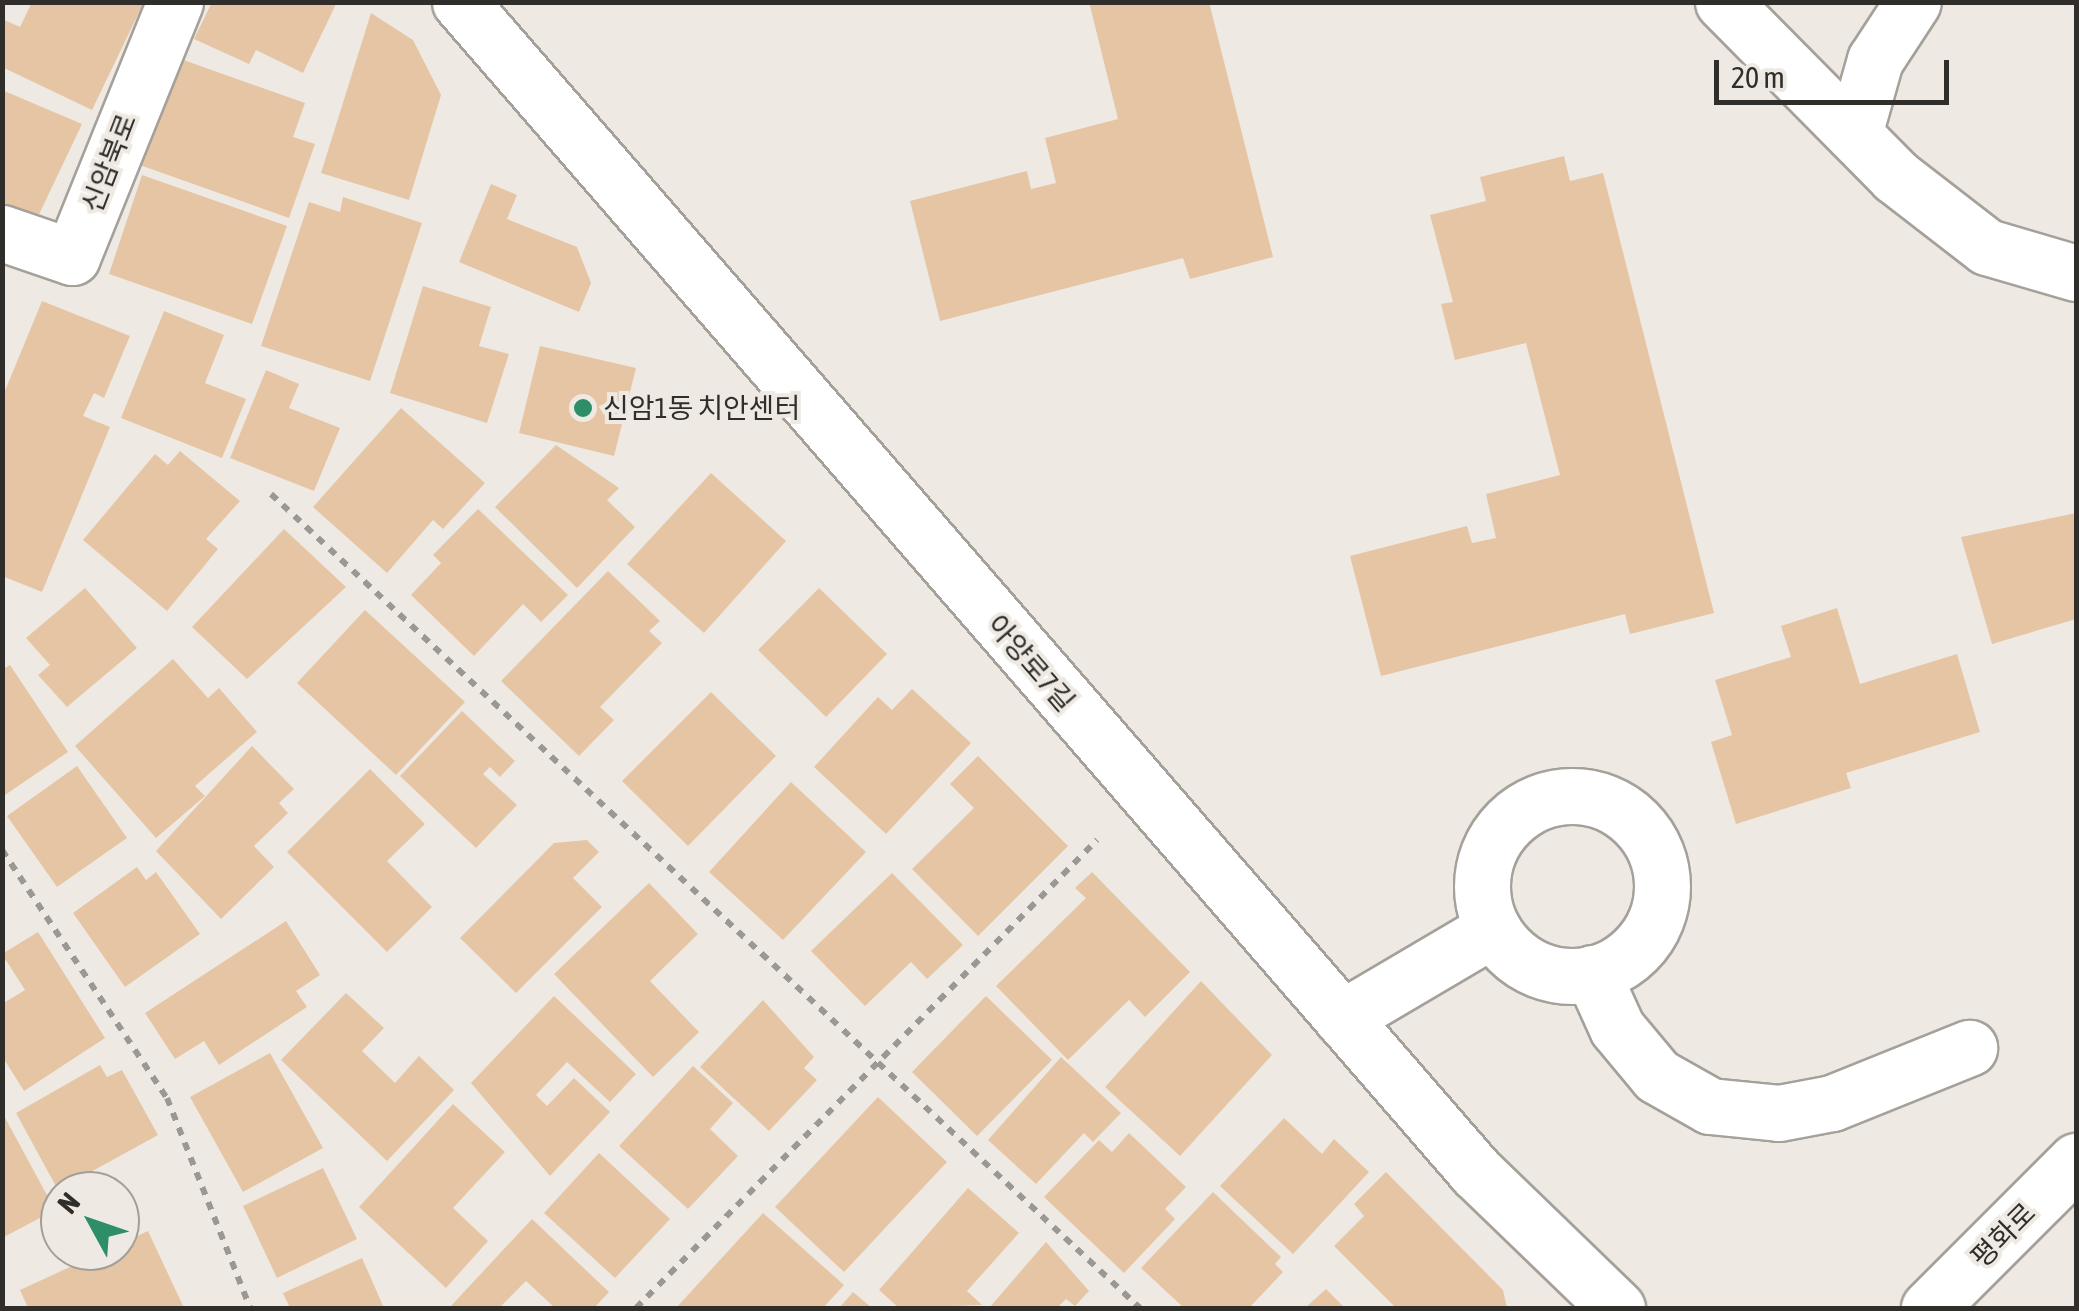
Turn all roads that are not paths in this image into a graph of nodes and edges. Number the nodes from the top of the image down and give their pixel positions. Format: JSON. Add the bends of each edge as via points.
{"nodes":[{"id":1,"x":175,"y":2,"type":"edge"},
{"id":2,"x":460,"y":2,"type":"edge"},
{"id":3,"x":1723,"y":2,"type":"edge"},
{"id":4,"x":1913,"y":2,"type":"edge"},
{"id":5,"x":1854,"y":134,"type":"junction"},
{"id":6,"x":2,"y":234,"type":"edge"},
{"id":7,"x":2076,"y":274,"type":"edge"},
{"id":8,"x":1493,"y":929,"type":"junction"},
{"id":9,"x":1592,"y":974,"type":"junction"},
{"id":10,"x":1342,"y":1018,"type":"junction"},
{"id":11,"x":1970,"y":1048,"type":"dead end"},
{"id":12,"x":2076,"y":1161,"type":"edge"},
{"id":13,"x":1617,"y":1308,"type":"edge"},
{"id":14,"x":1930,"y":1308,"type":"edge"}],
"edges":[{"from":1,"to":6,"type":"street","name":"신암북로","via":[[72,257]]},
{"from":2,"to":10,"type":"street","name":"아양로7길"},
{"from":3,"to":5,"type":"street"},
{"from":4,"to":5,"type":"street","via":[[1875,60]]},
{"from":5,"to":7,"type":"street","via":[[1987,247]]},
{"from":8,"to":9,"type":"street","via":[[1541,971]]},
{"from":8,"to":9,"type":"street","via":[[1482,875],[1508,822],[1560,796],[1616,806],[1655,850],[1660,907],[1628,957]]},
{"from":8,"to":10,"type":"street"},
{"from":9,"to":11,"type":"street","via":[[1617,1028],[1658,1076],[1710,1106],[1779,1113],[1832,1103]]},
{"from":10,"to":13,"type":"street","name":"아양로7길","via":[[1476,1172]]},
{"from":12,"to":14,"type":"street","name":"평화로"}]}
